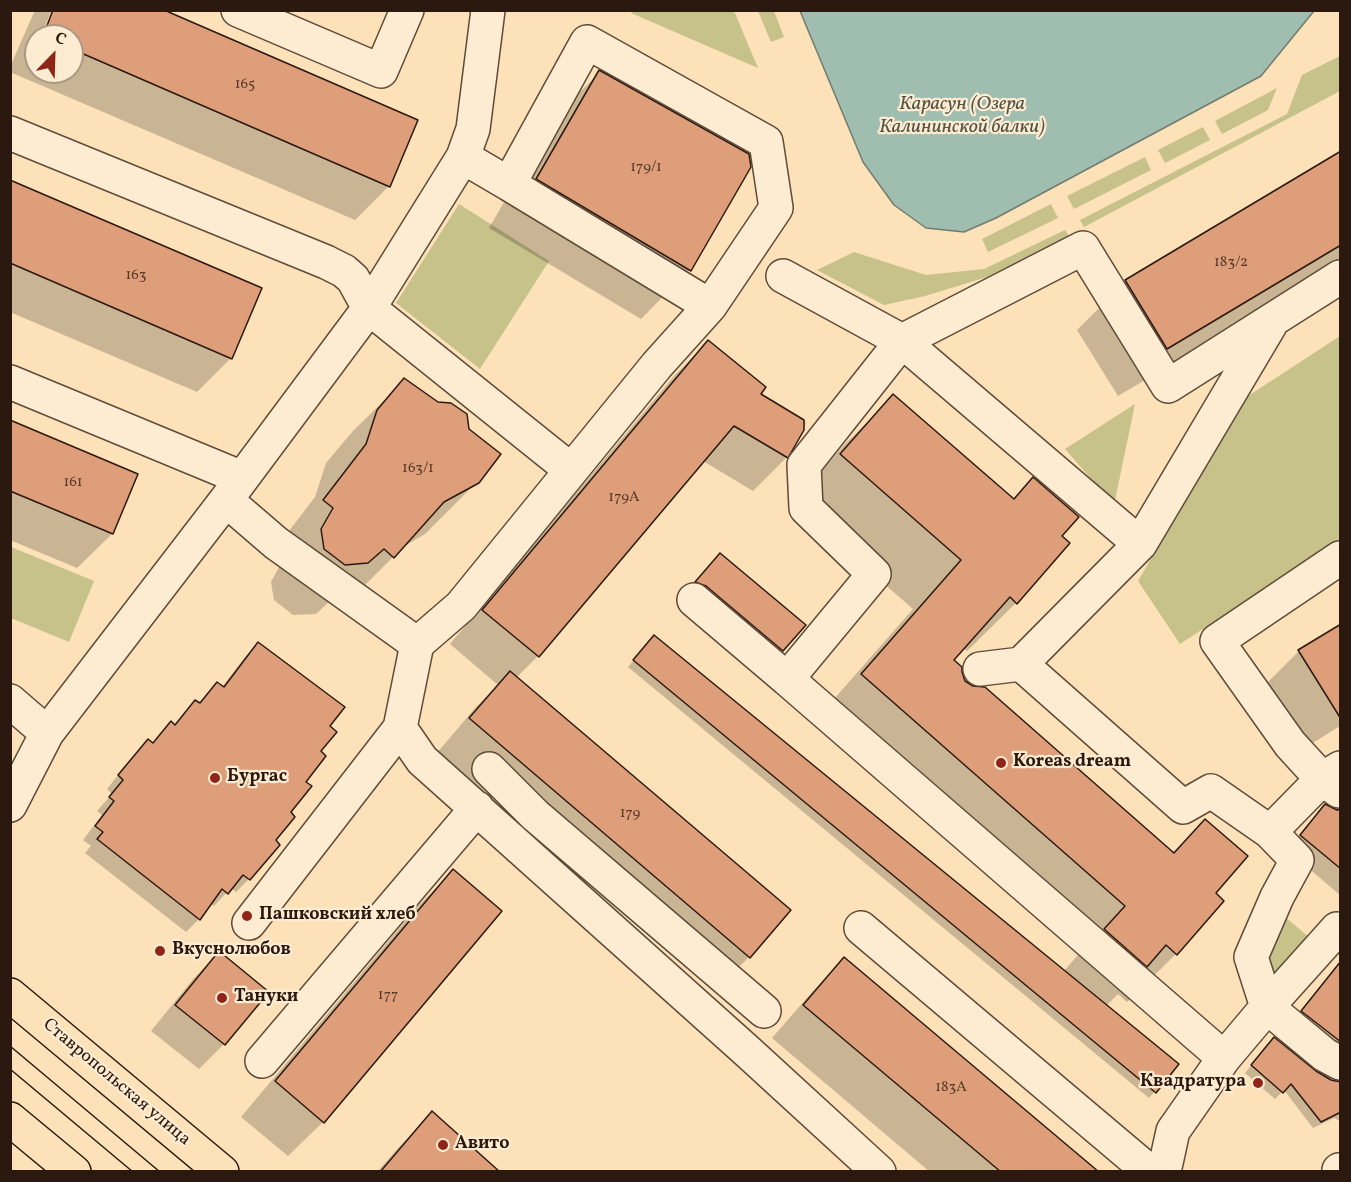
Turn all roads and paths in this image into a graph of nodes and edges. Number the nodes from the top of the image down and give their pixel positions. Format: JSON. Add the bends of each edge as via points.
{"nodes":[{"id":1,"x":238,"y":10,"type":"edge"},
{"id":2,"x":407,"y":10,"type":"edge"},
{"id":3,"x":493,"y":11,"type":"edge"},
{"id":4,"x":10,"y":133,"type":"edge"},
{"id":5,"x":463,"y":157,"type":"junction"},
{"id":6,"x":509,"y":184,"type":"junction"},
{"id":7,"x":783,"y":276,"type":"dead end"},
{"id":8,"x":1341,"y":277,"type":"edge"},
{"id":9,"x":710,"y":306,"type":"junction"},
{"id":10,"x":369,"y":308,"type":"junction"},
{"id":11,"x":1273,"y":320,"type":"junction"},
{"id":12,"x":902,"y":341,"type":"junction"},
{"id":13,"x":10,"y":382,"type":"edge"},
{"id":14,"x":570,"y":470,"type":"junction"},
{"id":15,"x":234,"y":489,"type":"junction"},
{"id":16,"x":1140,"y":544,"type":"junction"},
{"id":17,"x":1341,"y":558,"type":"edge"},
{"id":18,"x":694,"y":600,"type":"dead end"},
{"id":19,"x":417,"y":644,"type":"junction"},
{"id":20,"x":1021,"y":664,"type":"junction"},
{"id":21,"x":980,"y":669,"type":"dead end"},
{"id":22,"x":787,"y":679,"type":"junction"},
{"id":23,"x":10,"y":701,"type":"edge"},
{"id":24,"x":400,"y":728,"type":"junction"},
{"id":25,"x":47,"y":733,"type":"junction"},
{"id":26,"x":489,"y":769,"type":"dead end"},
{"id":27,"x":1334,"y":780,"type":"edge"},
{"id":28,"x":10,"y":806,"type":"edge"},
{"id":29,"x":477,"y":808,"type":"junction"},
{"id":30,"x":535,"y":815,"type":"junction"},
{"id":31,"x":1270,"y":832,"type":"junction"},
{"id":32,"x":513,"y":841,"type":"junction"},
{"id":33,"x":593,"y":864,"type":"junction"},
{"id":34,"x":568,"y":890,"type":"junction"},
{"id":35,"x":656,"y":918,"type":"junction"},
{"id":36,"x":249,"y":923,"type":"dead end"},
{"id":37,"x":861,"y":928,"type":"dead end"},
{"id":38,"x":1341,"y":932,"type":"edge"},
{"id":39,"x":630,"y":946,"type":"junction"},
{"id":40,"x":717,"y":971,"type":"junction"},
{"id":41,"x":10,"y":995,"type":"edge"},
{"id":42,"x":690,"y":1000,"type":"junction"},
{"id":43,"x":1268,"y":1007,"type":"junction"},
{"id":44,"x":764,"y":1011,"type":"dead end"},
{"id":45,"x":1224,"y":1058,"type":"junction"},
{"id":46,"x":262,"y":1062,"type":"dead end"},
{"id":47,"x":1341,"y":1063,"type":"edge"},
{"id":48,"x":10,"y":1119,"type":"edge"},
{"id":49,"x":74,"y":1172,"type":"edge"},
{"id":50,"x":222,"y":1172,"type":"edge"},
{"id":51,"x":879,"y":1172,"type":"edge"},
{"id":52,"x":1150,"y":1172,"type":"edge"},
{"id":53,"x":1164,"y":1172,"type":"edge"}],
"edges":[{"from":1,"to":2,"type":"lane","via":[[381,71]]},
{"from":3,"to":5,"type":"lane","via":[[473,129]]},
{"from":4,"to":10,"type":"lane","via":[[326,261],[353,279]]},
{"from":5,"to":6,"type":"lane"},
{"from":5,"to":10,"type":"lane"},
{"from":6,"to":9,"type":"lane"},
{"from":6,"to":9,"type":"lane","via":[[587,42],[766,142],[776,208]]},
{"from":7,"to":12,"type":"lane"},
{"from":8,"to":11,"type":"lane"},
{"from":9,"to":14,"type":"lane"},
{"from":10,"to":14,"type":"lane"},
{"from":10,"to":15,"type":"lane"},
{"from":11,"to":12,"type":"lane","via":[[1168,386],[1083,248]]},
{"from":11,"to":16,"type":"lane"},
{"from":12,"to":16,"type":"lane"},
{"from":12,"to":22,"type":"lane","via":[[804,465],[806,508],[874,574]]},
{"from":13,"to":15,"type":"lane"},
{"from":14,"to":19,"type":"lane","via":[[461,606]]},
{"from":15,"to":19,"type":"lane","via":[[269,552]]},
{"from":15,"to":25,"type":"lane"},
{"from":16,"to":20,"type":"lane"},
{"from":17,"to":27,"type":"lane","via":[[1217,641],[1290,744]]},
{"from":18,"to":22,"type":"lane"},
{"from":19,"to":24,"type":"lane"},
{"from":20,"to":21,"type":"lane"},
{"from":20,"to":31,"type":"lane","via":[[1183,807],[1211,791]]},
{"from":22,"to":45,"type":"lane"},
{"from":23,"to":25,"type":"lane"},
{"from":24,"to":29,"type":"lane","via":[[422,760]]},
{"from":24,"to":36,"type":"lane"},
{"from":25,"to":28,"type":"lane"},
{"from":26,"to":30,"type":"lane"},
{"from":27,"to":31,"type":"lane"},
{"from":29,"to":32,"type":"lane"},
{"from":29,"to":46,"type":"lane"},
{"from":30,"to":32,"type":"lane"},
{"from":30,"to":33,"type":"lane"},
{"from":31,"to":43,"type":"lane","via":[[1297,860],[1276,897],[1251,957]]},
{"from":32,"to":34,"type":"lane"},
{"from":33,"to":34,"type":"lane"},
{"from":33,"to":35,"type":"lane"},
{"from":34,"to":39,"type":"lane"},
{"from":35,"to":39,"type":"lane"},
{"from":35,"to":40,"type":"lane"},
{"from":37,"to":52,"type":"lane"},
{"from":38,"to":43,"type":"lane","via":[[1337,929]]},
{"from":39,"to":42,"type":"lane"},
{"from":40,"to":42,"type":"lane"},
{"from":40,"to":44,"type":"lane"},
{"from":41,"to":50,"type":"main road","name":"Ставропольская улица"},
{"from":42,"to":51,"type":"lane"},
{"from":43,"to":45,"type":"lane"},
{"from":43,"to":47,"type":"lane","via":[[1325,1055]]},
{"from":45,"to":53,"type":"lane","via":[[1173,1131]]},
{"from":48,"to":49,"type":"main road"}]}
